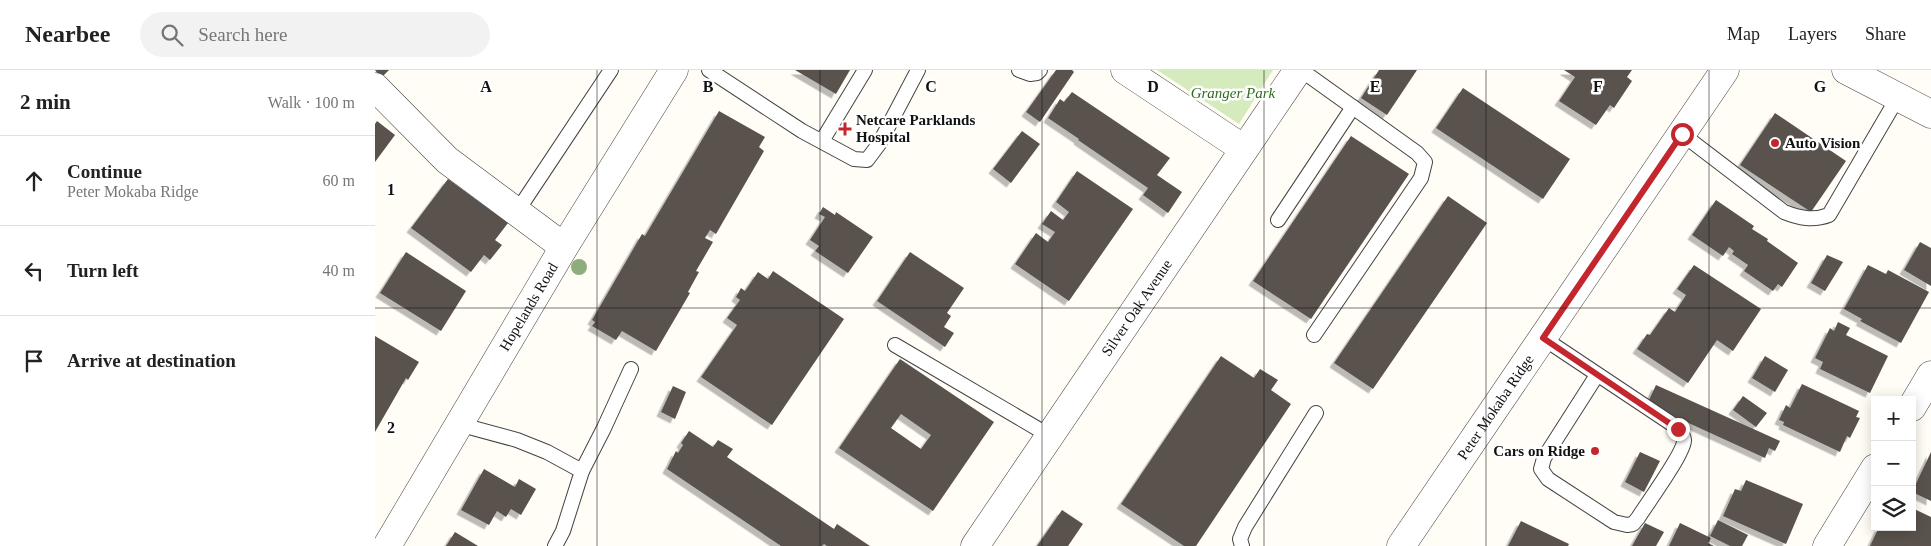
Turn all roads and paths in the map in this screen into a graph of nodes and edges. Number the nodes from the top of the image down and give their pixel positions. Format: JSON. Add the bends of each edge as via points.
{"nodes":[{"id":1,"x":611,"y":70,"type":"edge"},
{"id":2,"x":674,"y":70,"type":"edge"},
{"id":3,"x":709,"y":70,"type":"edge"},
{"id":4,"x":865,"y":70,"type":"edge"},
{"id":5,"x":918,"y":70,"type":"edge"},
{"id":6,"x":1019,"y":70,"type":"edge"},
{"id":7,"x":1040,"y":70,"type":"edge"},
{"id":8,"x":1125,"y":70,"type":"edge"},
{"id":9,"x":1299,"y":70,"type":"edge"},
{"id":10,"x":1725,"y":70,"type":"edge"},
{"id":11,"x":1846,"y":70,"type":"edge"},
{"id":12,"x":375,"y":87,"type":"edge"},
{"id":13,"x":1898,"y":96,"type":"junction"},
{"id":14,"x":1353,"y":107,"type":"junction"},
{"id":15,"x":1931,"y":114,"type":"edge"},
{"id":16,"x":1682,"y":134,"type":"junction"},
{"id":17,"x":822,"y":141,"type":"junction"},
{"id":18,"x":1244,"y":149,"type":"junction"},
{"id":19,"x":516,"y":213,"type":"junction"},
{"id":20,"x":1278,"y":220,"type":"dead end"},
{"id":21,"x":564,"y":247,"type":"junction"},
{"id":22,"x":1314,"y":334,"type":"dead end"},
{"id":23,"x":1543,"y":338,"type":"junction"},
{"id":24,"x":895,"y":345,"type":"dead end"},
{"id":25,"x":631,"y":369,"type":"dead end"},
{"id":26,"x":1597,"y":375,"type":"junction"},
{"id":27,"x":1931,"y":375,"type":"edge"},
{"id":28,"x":1916,"y":400,"type":"edge"},
{"id":29,"x":1316,"y":413,"type":"dead end"},
{"id":30,"x":458,"y":424,"type":"junction"},
{"id":31,"x":1050,"y":436,"type":"junction"},
{"id":32,"x":582,"y":471,"type":"junction"},
{"id":33,"x":1871,"y":474,"type":"edge"},
{"id":34,"x":387,"y":546,"type":"edge"},
{"id":35,"x":555,"y":546,"type":"edge"},
{"id":36,"x":975,"y":546,"type":"edge"},
{"id":37,"x":1241,"y":546,"type":"edge"},
{"id":38,"x":1401,"y":546,"type":"edge"},
{"id":39,"x":1827,"y":546,"type":"edge"}],
"edges":[{"from":1,"to":19,"type":"lane"},
{"from":2,"to":21,"type":"street","name":"Hopelands Road"},
{"from":3,"to":17,"type":"lane"},
{"from":4,"to":17,"type":"lane"},
{"from":5,"to":17,"type":"lane","via":[[879,144],[867,160],[854,159]]},
{"from":6,"to":7,"type":"lane","via":[[1030,74]]},
{"from":8,"to":18,"type":"street"},
{"from":9,"to":14,"type":"lane"},
{"from":9,"to":18,"type":"street","name":"Silver Oak Avenue"},
{"from":10,"to":16,"type":"street","name":"Peter Mokaba Ridge"},
{"from":11,"to":13,"type":"street"},
{"from":12,"to":19,"type":"street","via":[[447,160]]},
{"from":13,"to":15,"type":"street"},
{"from":13,"to":16,"type":"lane","via":[[1829,215],[1821,218],[1800,218],[1784,212]]},
{"from":14,"to":20,"type":"lane"},
{"from":14,"to":22,"type":"lane","via":[[1422,157],[1424,168],[1421,178]]},
{"from":16,"to":23,"type":"street","name":"Peter Mokaba Ridge"},
{"from":18,"to":31,"type":"street","name":"Silver Oak Avenue"},
{"from":19,"to":21,"type":"street"},
{"from":21,"to":30,"type":"street","name":"Hopelands Road"},
{"from":23,"to":26,"type":"lane"},
{"from":23,"to":38,"type":"street","name":"Peter Mokaba Ridge"},
{"from":24,"to":31,"type":"lane"},
{"from":25,"to":32,"type":"lane"},
{"from":26,"to":26,"type":"lane","via":[[1672,424],[1684,440],[1633,524],[1621,525],[1605,517],[1548,479],[1541,469],[1544,458]]},
{"from":27,"to":28,"type":"street"},
{"from":29,"to":37,"type":"lane","via":[[1245,527]]},
{"from":30,"to":32,"type":"lane","via":[[524,443]]},
{"from":30,"to":34,"type":"street","name":"Hopelands Road"},
{"from":31,"to":36,"type":"street","name":"Silver Oak Avenue"},
{"from":32,"to":35,"type":"lane","via":[[563,532]]},
{"from":33,"to":39,"type":"street"}]}
